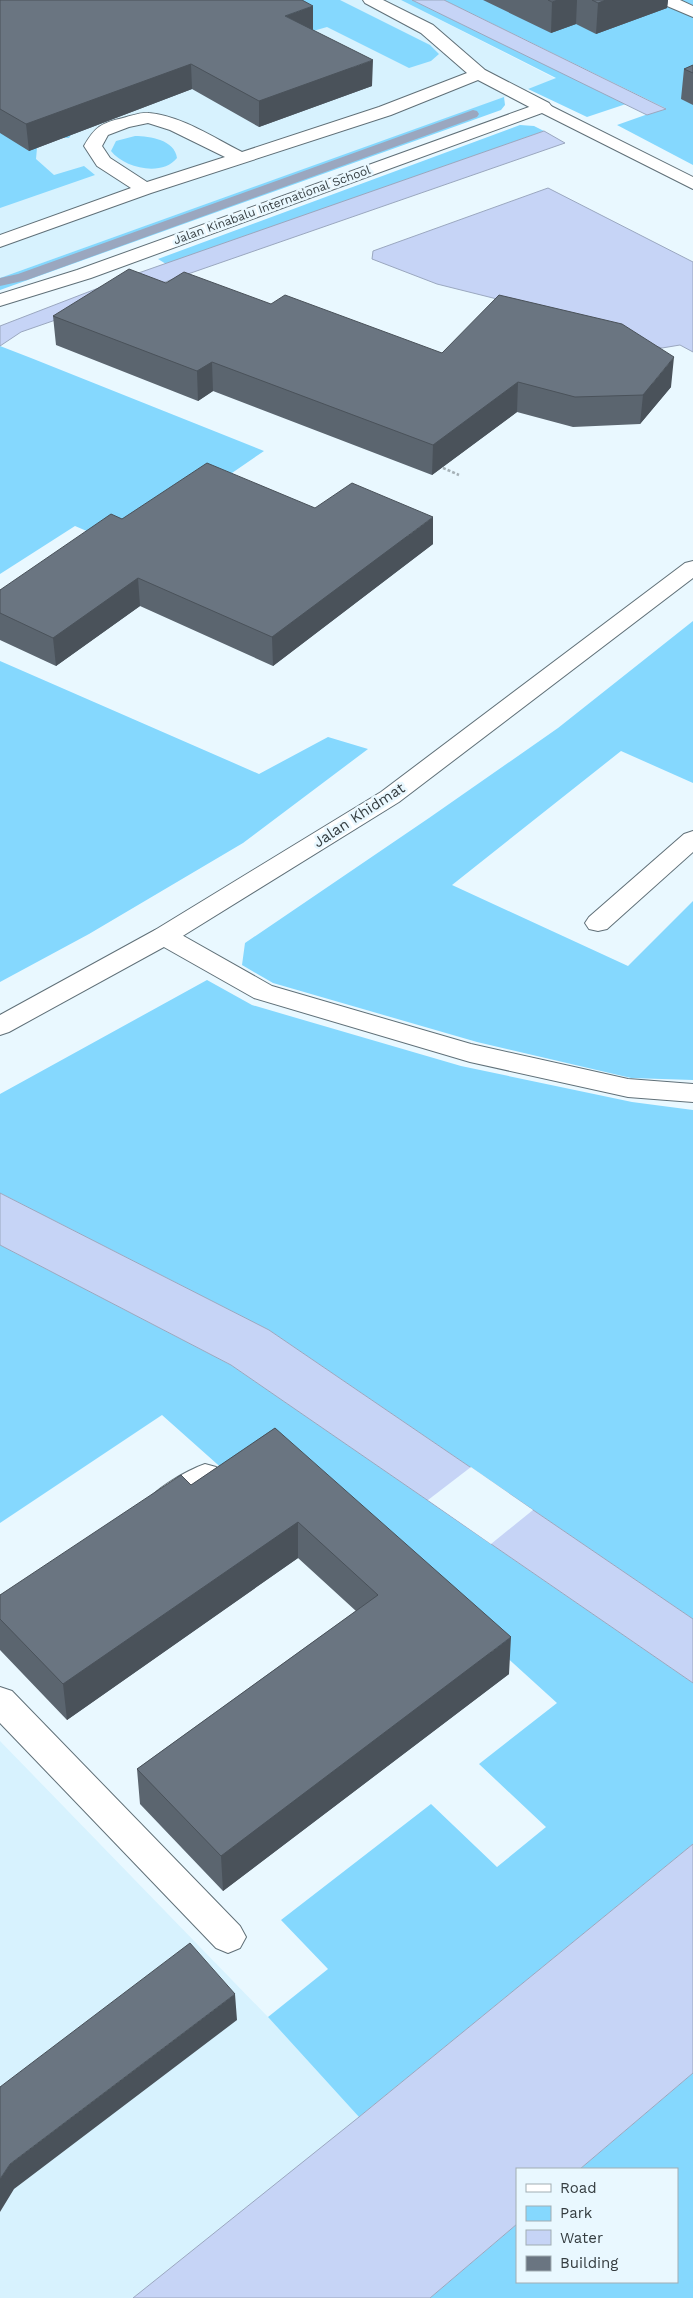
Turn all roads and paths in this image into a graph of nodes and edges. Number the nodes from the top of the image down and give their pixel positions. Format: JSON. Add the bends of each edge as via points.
{"nodes":[{"id":1,"x":371,"y":0,"type":"edge"},
{"id":2,"x":666,"y":0,"type":"edge"},
{"id":3,"x":693,"y":12,"type":"edge"},
{"id":4,"x":480,"y":74,"type":"junction"},
{"id":5,"x":543,"y":107,"type":"junction"},
{"id":6,"x":241,"y":158,"type":"junction"},
{"id":7,"x":693,"y":184,"type":"edge"},
{"id":8,"x":145,"y":189,"type":"junction"},
{"id":9,"x":0,"y":241,"type":"edge"},
{"id":10,"x":0,"y":300,"type":"edge"},
{"id":11,"x":443,"y":468,"type":"edge"},
{"id":12,"x":460,"y":475,"type":"dead end"},
{"id":13,"x":693,"y":568,"type":"edge"},
{"id":14,"x":693,"y":839,"type":"edge"},
{"id":15,"x":598,"y":923,"type":"dead end"},
{"id":16,"x":164,"y":936,"type":"junction"},
{"id":17,"x":0,"y":1026,"type":"edge"},
{"id":18,"x":693,"y":1093,"type":"edge"},
{"id":19,"x":205,"y":1476,"type":"edge"},
{"id":20,"x":139,"y":1519,"type":"edge"},
{"id":21,"x":0,"y":1701,"type":"edge"},
{"id":22,"x":228,"y":1937,"type":"dead end"}],
"edges":[{"from":1,"to":4,"type":"street","via":[[427,29]]},
{"from":2,"to":3,"type":"street"},
{"from":4,"to":5,"type":"street"},
{"from":4,"to":6,"type":"street","via":[[385,111]]},
{"from":5,"to":7,"type":"street"},
{"from":5,"to":10,"type":"street","name":"Jalan Kinabalu International School","via":[[84,274]]},
{"from":6,"to":8,"type":"street"},
{"from":6,"to":8,"type":"street","via":[[176,126],[148,118],[101,132],[93,146],[103,162]]},
{"from":8,"to":9,"type":"street"},
{"from":11,"to":12,"type":"path"},
{"from":13,"to":16,"type":"street","name":"Jalan Khidmat","via":[[390,797]]},
{"from":14,"to":15,"type":"street"},
{"from":16,"to":17,"type":"street","name":"Jalan Khidmat"},
{"from":16,"to":18,"type":"street","via":[[263,992],[470,1054],[628,1088]]},
{"from":19,"to":20,"type":"street"},
{"from":21,"to":22,"type":"street"}]}
